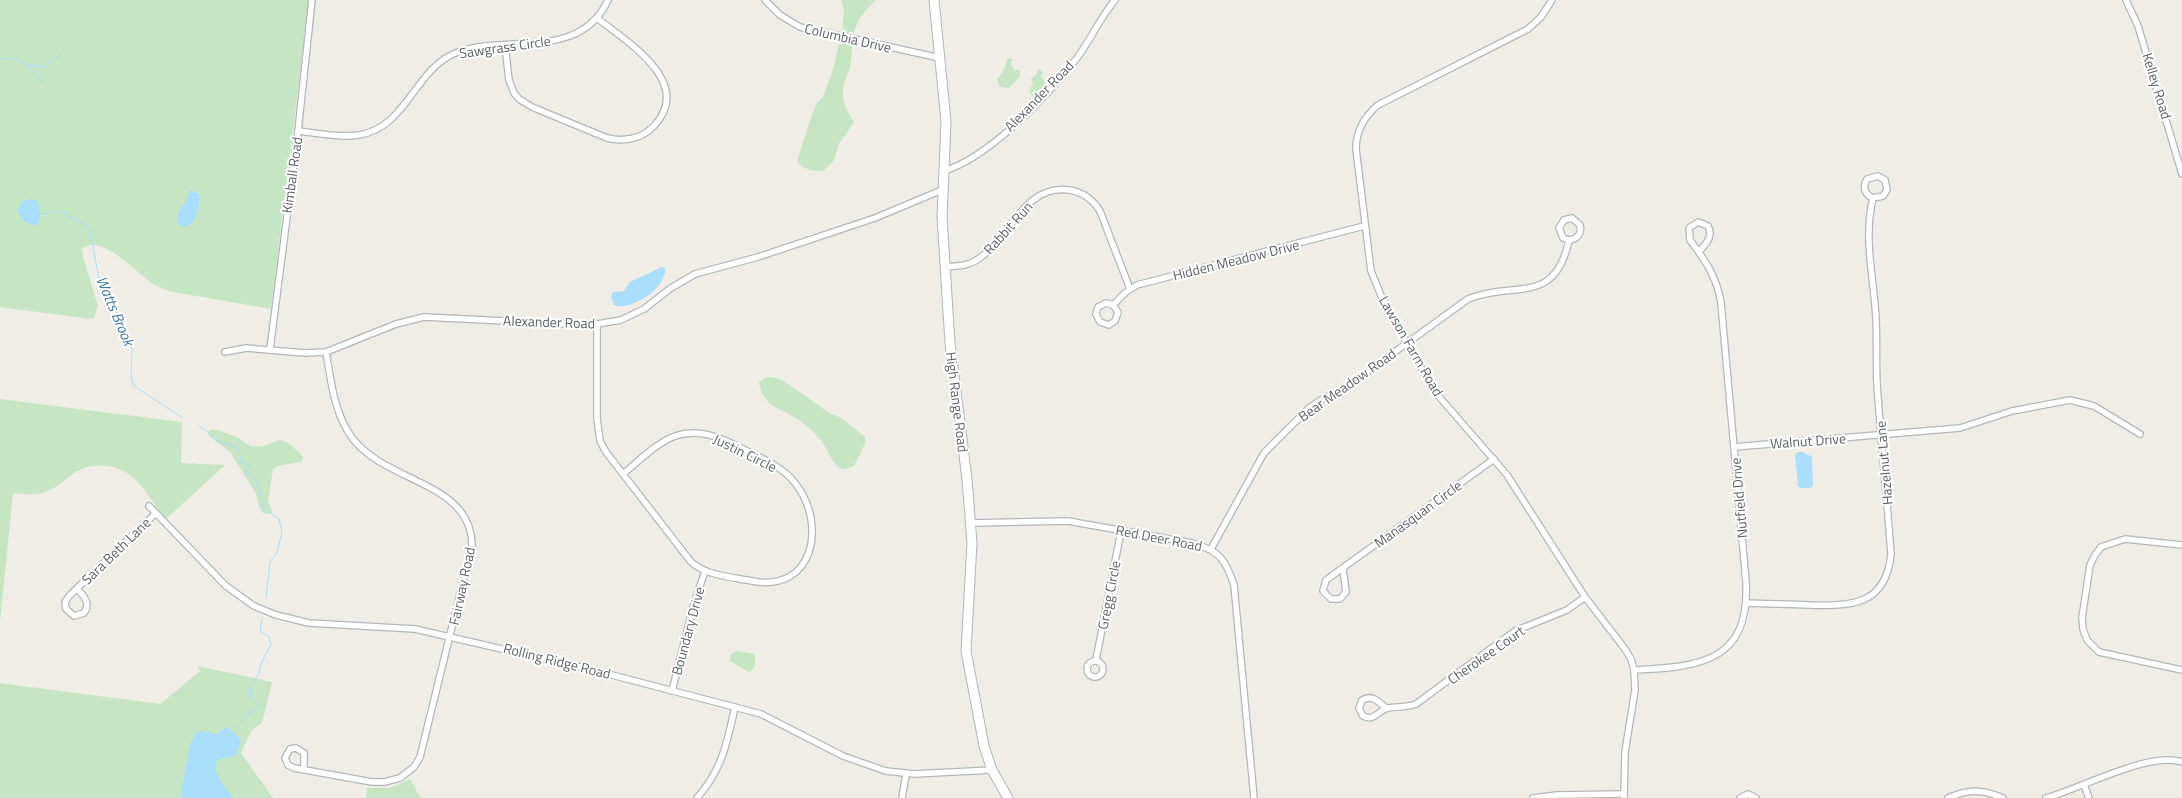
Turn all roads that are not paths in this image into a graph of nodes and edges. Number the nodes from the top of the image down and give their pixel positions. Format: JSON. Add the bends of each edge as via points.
{"nodes":[{"id":1,"x":312,"y":0,"type":"edge"},
{"id":2,"x":608,"y":0,"type":"edge"},
{"id":3,"x":765,"y":0,"type":"edge"},
{"id":4,"x":934,"y":0,"type":"edge"},
{"id":5,"x":1115,"y":0,"type":"edge"},
{"id":6,"x":1552,"y":0,"type":"edge"},
{"id":7,"x":2126,"y":0,"type":"edge"},
{"id":8,"x":598,"y":18,"type":"junction"},
{"id":9,"x":505,"y":46,"type":"junction"},
{"id":10,"x":940,"y":58,"type":"junction"},
{"id":11,"x":298,"y":131,"type":"junction"},
{"id":12,"x":944,"y":171,"type":"junction"},
{"id":13,"x":2182,"y":174,"type":"edge"},
{"id":14,"x":942,"y":190,"type":"junction"},
{"id":15,"x":1873,"y":198,"type":"junction"},
{"id":16,"x":1364,"y":226,"type":"junction"},
{"id":17,"x":1570,"y":240,"type":"dead end"},
{"id":18,"x":1699,"y":252,"type":"junction"},
{"id":19,"x":945,"y":267,"type":"junction"},
{"id":20,"x":1130,"y":289,"type":"junction"},
{"id":21,"x":1113,"y":305,"type":"dead end"},
{"id":22,"x":596,"y":324,"type":"junction"},
{"id":23,"x":1407,"y":343,"type":"junction"},
{"id":24,"x":270,"y":349,"type":"junction"},
{"id":25,"x":225,"y":352,"type":"dead end"},
{"id":26,"x":326,"y":352,"type":"junction"},
{"id":27,"x":2140,"y":434,"type":"dead end"},
{"id":28,"x":1881,"y":435,"type":"junction"},
{"id":29,"x":1734,"y":446,"type":"junction"},
{"id":30,"x":1494,"y":459,"type":"junction"},
{"id":31,"x":623,"y":474,"type":"junction"},
{"id":32,"x":150,"y":506,"type":"dead end"},
{"id":33,"x":155,"y":514,"type":"junction"},
{"id":34,"x":970,"y":524,"type":"junction"},
{"id":35,"x":1121,"y":531,"type":"junction"},
{"id":36,"x":2182,"y":546,"type":"edge"},
{"id":37,"x":1212,"y":550,"type":"junction"},
{"id":38,"x":1343,"y":569,"type":"junction"},
{"id":39,"x":706,"y":571,"type":"junction"},
{"id":40,"x":77,"y":589,"type":"junction"},
{"id":41,"x":1584,"y":597,"type":"junction"},
{"id":42,"x":1746,"y":603,"type":"junction"},
{"id":43,"x":451,"y":637,"type":"junction"},
{"id":44,"x":1096,"y":660,"type":"dead end"},
{"id":45,"x":1634,"y":670,"type":"junction"},
{"id":46,"x":2182,"y":670,"type":"edge"},
{"id":47,"x":672,"y":691,"type":"junction"},
{"id":48,"x":735,"y":707,"type":"junction"},
{"id":49,"x":1386,"y":708,"type":"junction"},
{"id":50,"x":2182,"y":762,"type":"edge"},
{"id":51,"x":304,"y":770,"type":"dead end"},
{"id":52,"x":992,"y":770,"type":"junction"},
{"id":53,"x":906,"y":774,"type":"junction"},
{"id":54,"x":2084,"y":785,"type":"junction"},
{"id":55,"x":1624,"y":796,"type":"edge"},
{"id":56,"x":697,"y":798,"type":"edge"},
{"id":57,"x":902,"y":798,"type":"edge"},
{"id":58,"x":1008,"y":798,"type":"edge"},
{"id":59,"x":1254,"y":798,"type":"edge"},
{"id":60,"x":1533,"y":798,"type":"edge"},
{"id":61,"x":1740,"y":798,"type":"edge"},
{"id":62,"x":1756,"y":798,"type":"edge"},
{"id":63,"x":1948,"y":798,"type":"edge"},
{"id":64,"x":2003,"y":798,"type":"edge"},
{"id":65,"x":2046,"y":798,"type":"edge"},
{"id":66,"x":2089,"y":798,"type":"edge"}],
"edges":[{"from":1,"to":11,"type":"street","name":"Kimball Road"},
{"from":2,"to":8,"type":"street","name":"Sawgrass Circle"},
{"from":3,"to":10,"type":"street","name":"Columbia Drive","via":[[780,15],[807,29]]},
{"from":4,"to":10,"type":"street","name":"High Range Road"},
{"from":5,"to":12,"type":"street","name":"Alexander Road","via":[[1077,58],[1012,126],[967,162]]},
{"from":6,"to":16,"type":"street","name":"Lawson Farm Road","via":[[1528,30],[1388,100],[1370,113],[1356,143]]},
{"from":7,"to":13,"type":"street","name":"Kelley Road","via":[[2138,26]]},
{"from":8,"to":9,"type":"street","name":"Sawgrass Circle","via":[[568,38]]},
{"from":8,"to":9,"type":"street","via":[[652,62],[664,82],[666,99],[661,116],[636,138],[607,138],[525,103],[511,88]]},
{"from":9,"to":11,"type":"street","name":"Sawgrass Circle","via":[[464,50],[444,59],[431,70],[394,117],[375,130],[358,135]]},
{"from":10,"to":12,"type":"street","name":"High Range Road","via":[[946,127]]},
{"from":11,"to":24,"type":"street","name":"Kimball Road"},
{"from":12,"to":14,"type":"street","name":"High Range Road"},
{"from":14,"to":19,"type":"street","name":"High Range Road"},
{"from":14,"to":22,"type":"street","name":"Alexander Road","via":[[875,218],[695,274],[634,315]]},
{"from":15,"to":15,"type":"street","name":"Hazelnut Lane","via":[[1880,198],[1887,190],[1885,180],[1878,176],[1870,177],[1864,187],[1866,194]]},
{"from":15,"to":28,"type":"street","name":"Hazelnut Lane","via":[[1868,230]]},
{"from":16,"to":20,"type":"street","name":"Hidden Meadow Drive"},
{"from":16,"to":23,"type":"street","name":"Lawson Farm Road","via":[[1375,282]]},
{"from":17,"to":23,"type":"street","name":"Bear Meadow Road","via":[[1564,260],[1552,278],[1530,288],[1468,299]]},
{"from":18,"to":18,"type":"street","name":"Nutfield Drive","via":[[1688,232],[1691,225],[1698,222],[1705,224],[1710,233],[1709,240]]},
{"from":18,"to":29,"type":"street","name":"Nutfield Drive","via":[[1711,269],[1720,294]]},
{"from":19,"to":20,"type":"street","name":"Rabbit Run","via":[[964,266],[977,260],[1035,198],[1051,190],[1068,190],[1084,195],[1100,211]]},
{"from":19,"to":34,"type":"street","name":"High Range Road","via":[[953,377]]},
{"from":20,"to":21,"type":"street","name":"Hidden Meadow Drive"},
{"from":22,"to":26,"type":"street","name":"Alexander Road","via":[[418,318]]},
{"from":22,"to":31,"type":"street","name":"Justin Circle","via":[[599,435],[606,452]]},
{"from":23,"to":30,"type":"street","name":"Lawson Farm Road","via":[[1435,392]]},
{"from":23,"to":37,"type":"street","name":"Bear Meadow Road","via":[[1341,391],[1315,403],[1264,452]]},
{"from":24,"to":25,"type":"street","name":"Alexander Road","via":[[246,348]]},
{"from":24,"to":26,"type":"street","name":"Alexander Road"},
{"from":26,"to":43,"type":"street","name":"Fairway Road","via":[[340,415],[354,440],[384,466],[446,496],[466,518],[472,551]]},
{"from":27,"to":28,"type":"street","name":"Walnut Drive","via":[[2094,406],[2070,400],[2012,411],[1960,428]]},
{"from":28,"to":29,"type":"street","name":"Walnut Drive"},
{"from":28,"to":42,"type":"street","name":"Hazelnut Lane","via":[[1891,554],[1888,574],[1877,591],[1869,598],[1848,605]]},
{"from":29,"to":42,"type":"street","name":"Nutfield Drive"},
{"from":30,"to":38,"type":"street","name":"Manasquan Circle"},
{"from":30,"to":41,"type":"street","name":"Lawson Farm Road","via":[[1517,489]]},
{"from":31,"to":39,"type":"street","name":"Justin Circle","via":[[691,562]]},
{"from":31,"to":39,"type":"street","name":"Justin Circle","via":[[666,441],[695,433],[725,440],[776,467],[795,482],[806,502],[812,529],[811,547],[806,561],[798,570],[784,580],[767,583]]},
{"from":32,"to":33,"type":"street","name":"Rolling Ridge Road"},
{"from":33,"to":40,"type":"street","name":"Sara Beth Lane"},
{"from":33,"to":43,"type":"street","name":"Rolling Ridge Road","via":[[226,586],[265,611],[297,621],[415,628]]},
{"from":34,"to":35,"type":"street","name":"Red Deer Road","via":[[1066,520]]},
{"from":34,"to":52,"type":"street","name":"High Range Road","via":[[972,566],[966,651],[981,735]]},
{"from":35,"to":37,"type":"street","name":"Red Deer Road","via":[[1192,543]]},
{"from":35,"to":44,"type":"street","name":"Gregg Circle"},
{"from":36,"to":46,"type":"street","via":[[2125,539],[2101,547],[2090,565],[2082,618],[2087,640],[2099,652]]},
{"from":37,"to":59,"type":"street","name":"Red Deer Road","via":[[1223,559],[1234,586]]},
{"from":38,"to":38,"type":"street","name":"Manasquan Circle","via":[[1324,583],[1324,592],[1330,599],[1340,598],[1346,592]]},
{"from":39,"to":47,"type":"street","name":"Boundary Drive","via":[[693,607]]},
{"from":40,"to":40,"type":"street","name":"Sara Beth Lane","via":[[65,602],[68,612],[74,616],[84,613],[87,606]]},
{"from":41,"to":45,"type":"street","name":"Lawson Farm Road","via":[[1625,649]]},
{"from":41,"to":49,"type":"street","name":"Cherokee Court","via":[[1567,610],[1515,632],[1421,701],[1407,707]]},
{"from":42,"to":45,"type":"street","name":"Nutfield Drive","via":[[1738,631],[1720,654],[1699,663]]},
{"from":43,"to":47,"type":"street","name":"Rolling Ridge Road"},
{"from":43,"to":51,"type":"street","name":"Fairway Road","via":[[424,746],[418,762],[410,771],[400,778],[384,782]]},
{"from":45,"to":55,"type":"street","name":"Lawson Farm Road","via":[[1634,707],[1625,752]]},
{"from":47,"to":48,"type":"street","name":"Rolling Ridge Road"},
{"from":48,"to":53,"type":"street","name":"Rolling Ridge Road","via":[[761,714],[853,760]]},
{"from":48,"to":56,"type":"street","via":[[716,773]]},
{"from":49,"to":49,"type":"street","name":"Cherokee Court","via":[[1368,697],[1359,708],[1363,716],[1369,718],[1374,718]]},
{"from":50,"to":54,"type":"street","via":[[2159,760]]},
{"from":52,"to":53,"type":"street","name":"Rolling Ridge Road"},
{"from":52,"to":58,"type":"street","name":"High Range Road"},
{"from":53,"to":57,"type":"street"},
{"from":54,"to":65,"type":"street"},
{"from":54,"to":66,"type":"street"},
{"from":55,"to":60,"type":"street"},
{"from":61,"to":62,"type":"street","via":[[1748,794]]},
{"from":63,"to":64,"type":"street","via":[[1970,790],[1982,790]]}]}
